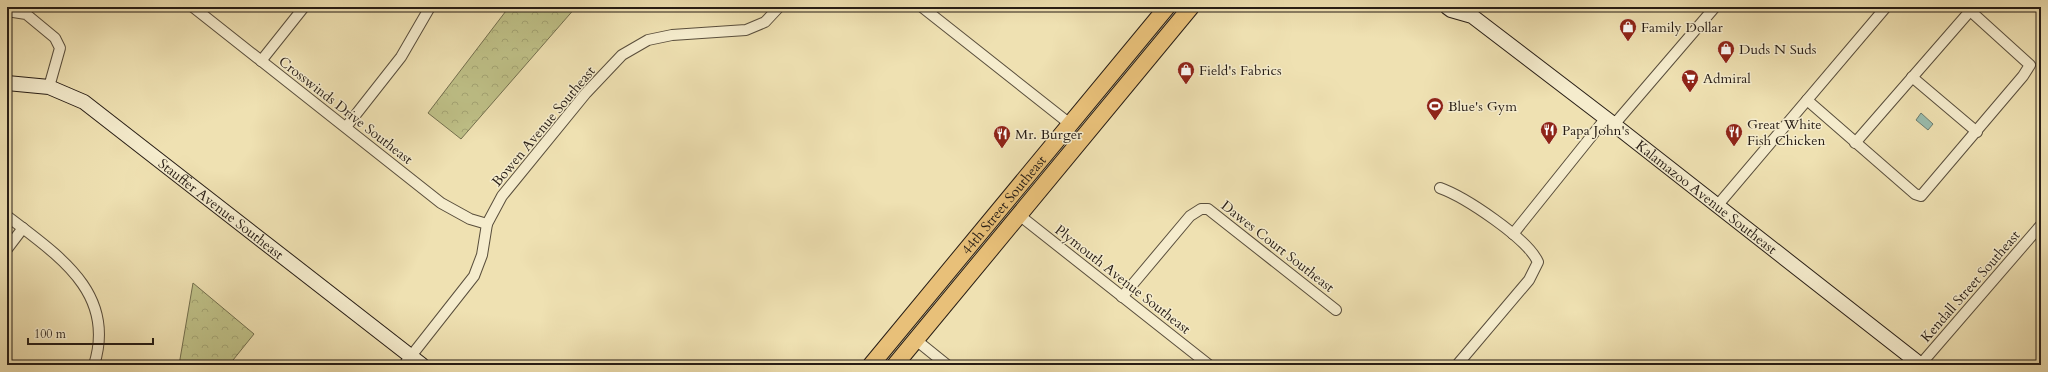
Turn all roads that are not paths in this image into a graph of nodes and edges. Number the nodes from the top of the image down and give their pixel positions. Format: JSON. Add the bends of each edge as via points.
{"nodes":[{"id":1,"x":193,"y":7,"type":"edge"},
{"id":2,"x":304,"y":7,"type":"edge"},
{"id":3,"x":430,"y":7,"type":"edge"},
{"id":4,"x":779,"y":7,"type":"edge"},
{"id":5,"x":922,"y":7,"type":"edge"},
{"id":6,"x":1167,"y":7,"type":"edge"},
{"id":7,"x":1191,"y":7,"type":"edge"},
{"id":8,"x":1447,"y":7,"type":"edge"},
{"id":9,"x":1715,"y":7,"type":"edge"},
{"id":10,"x":1886,"y":7,"type":"edge"},
{"id":11,"x":1968,"y":9,"type":"edge"},
{"id":12,"x":7,"y":11,"type":"edge"},
{"id":13,"x":1470,"y":12,"type":"edge"},
{"id":14,"x":261,"y":61,"type":"junction"},
{"id":15,"x":1912,"y":77,"type":"junction"},
{"id":16,"x":1106,"y":81,"type":"junction"},
{"id":17,"x":7,"y":83,"type":"edge"},
{"id":18,"x":49,"y":87,"type":"junction"},
{"id":19,"x":1807,"y":100,"type":"junction"},
{"id":20,"x":1104,"y":112,"type":"junction"},
{"id":21,"x":1609,"y":121,"type":"junction"},
{"id":22,"x":1070,"y":124,"type":"junction"},
{"id":23,"x":346,"y":126,"type":"junction"},
{"id":24,"x":1977,"y":132,"type":"junction"},
{"id":25,"x":1855,"y":143,"type":"junction"},
{"id":26,"x":1065,"y":159,"type":"junction"},
{"id":27,"x":1440,"y":188,"type":"dead end"},
{"id":28,"x":1717,"y":206,"type":"junction"},
{"id":29,"x":1019,"y":215,"type":"junction"},
{"id":30,"x":7,"y":216,"type":"edge"},
{"id":31,"x":487,"y":224,"type":"junction"},
{"id":32,"x":2041,"y":225,"type":"edge"},
{"id":33,"x":23,"y":228,"type":"junction"},
{"id":34,"x":1512,"y":234,"type":"junction"},
{"id":35,"x":7,"y":250,"type":"edge"},
{"id":36,"x":1122,"y":297,"type":"junction"},
{"id":37,"x":918,"y":308,"type":"junction"},
{"id":38,"x":1336,"y":310,"type":"dead end"},
{"id":39,"x":916,"y":340,"type":"junction"},
{"id":40,"x":407,"y":361,"type":"edge"},
{"id":41,"x":94,"y":365,"type":"edge"},
{"id":42,"x":422,"y":365,"type":"edge"},
{"id":43,"x":871,"y":365,"type":"edge"},
{"id":44,"x":895,"y":365,"type":"edge"},
{"id":45,"x":947,"y":365,"type":"edge"},
{"id":46,"x":1209,"y":365,"type":"edge"},
{"id":47,"x":1457,"y":365,"type":"edge"},
{"id":48,"x":1921,"y":365,"type":"edge"}],
"edges":[{"from":1,"to":14,"type":"street","name":"Crosswinds Drive Southeast"},
{"from":2,"to":14,"type":"street"},
{"from":3,"to":23,"type":"street","via":[[394,66]]},
{"from":4,"to":31,"type":"street","name":"Bowen Avenue Southeast","via":[[765,22],[746,30],[672,35],[648,40],[622,55],[586,93],[522,170],[502,196]]},
{"from":5,"to":22,"type":"street"},
{"from":6,"to":16,"type":"main road","name":"44th Street Southeast"},
{"from":7,"to":20,"type":"main road","name":"44th Street Southeast"},
{"from":8,"to":13,"type":"main road","name":"Kalamazoo Avenue Southeast","via":[[1451,10]]},
{"from":9,"to":21,"type":"street","via":[[1618,120]]},
{"from":10,"to":19,"type":"street"},
{"from":11,"to":15,"type":"street"},
{"from":11,"to":24,"type":"street","via":[[2030,65]]},
{"from":12,"to":18,"type":"street","via":[[26,14],[55,38],[60,48]]},
{"from":13,"to":21,"type":"main road","name":"Kalamazoo Avenue Southeast"},
{"from":14,"to":23,"type":"street","name":"Crosswinds Drive Southeast"},
{"from":15,"to":24,"type":"street"},
{"from":15,"to":25,"type":"street"},
{"from":16,"to":20,"type":"main road","via":[[1101,96]]},
{"from":16,"to":22,"type":"main road","name":"44th Street Southeast"},
{"from":17,"to":18,"type":"main road","name":"Stauffer Avenue Southeast"},
{"from":18,"to":40,"type":"main road","name":"Stauffer Avenue Southeast","via":[[94,109]]},
{"from":19,"to":25,"type":"street"},
{"from":19,"to":28,"type":"street"},
{"from":20,"to":26,"type":"main road","name":"44th Street Southeast"},
{"from":21,"to":28,"type":"main road","name":"Kalamazoo Avenue Southeast"},
{"from":21,"to":34,"type":"street"},
{"from":22,"to":26,"type":"main road","via":[[1075,136]]},
{"from":22,"to":37,"type":"main road","name":"44th Street Southeast"},
{"from":23,"to":31,"type":"street","name":"Crosswinds Drive Southeast","via":[[441,203],[470,219]]},
{"from":24,"to":25,"type":"street","via":[[1921,196],[1915,194]]},
{"from":26,"to":29,"type":"main road","name":"44th Street Southeast"},
{"from":27,"to":34,"type":"street","via":[[1464,199]]},
{"from":28,"to":48,"type":"main road","name":"Kalamazoo Avenue Southeast"},
{"from":29,"to":36,"type":"street","name":"Plymouth Avenue Southeast"},
{"from":29,"to":39,"type":"main road","name":"44th Street Southeast"},
{"from":30,"to":33,"type":"street"},
{"from":31,"to":40,"type":"street","name":"Bowen Avenue Southeast","via":[[482,255],[474,276]]},
{"from":32,"to":48,"type":"street","name":"Kendall Street Southeast"},
{"from":33,"to":35,"type":"street"},
{"from":33,"to":41,"type":"street","via":[[73,270],[90,295],[98,316],[100,336]]},
{"from":34,"to":47,"type":"street","via":[[1538,262],[1529,280]]},
{"from":36,"to":38,"type":"street","name":"Dawes Court Southeast","via":[[1190,216],[1200,209],[1208,209]]},
{"from":36,"to":46,"type":"street","name":"Plymouth Avenue Southeast"},
{"from":37,"to":39,"type":"main road","via":[[913,325]]},
{"from":37,"to":43,"type":"main road","name":"44th Street Southeast"},
{"from":39,"to":44,"type":"main road","name":"44th Street Southeast"},
{"from":39,"to":45,"type":"street"},
{"from":40,"to":42,"type":"main road","name":"Stauffer Avenue Southeast"}]}
